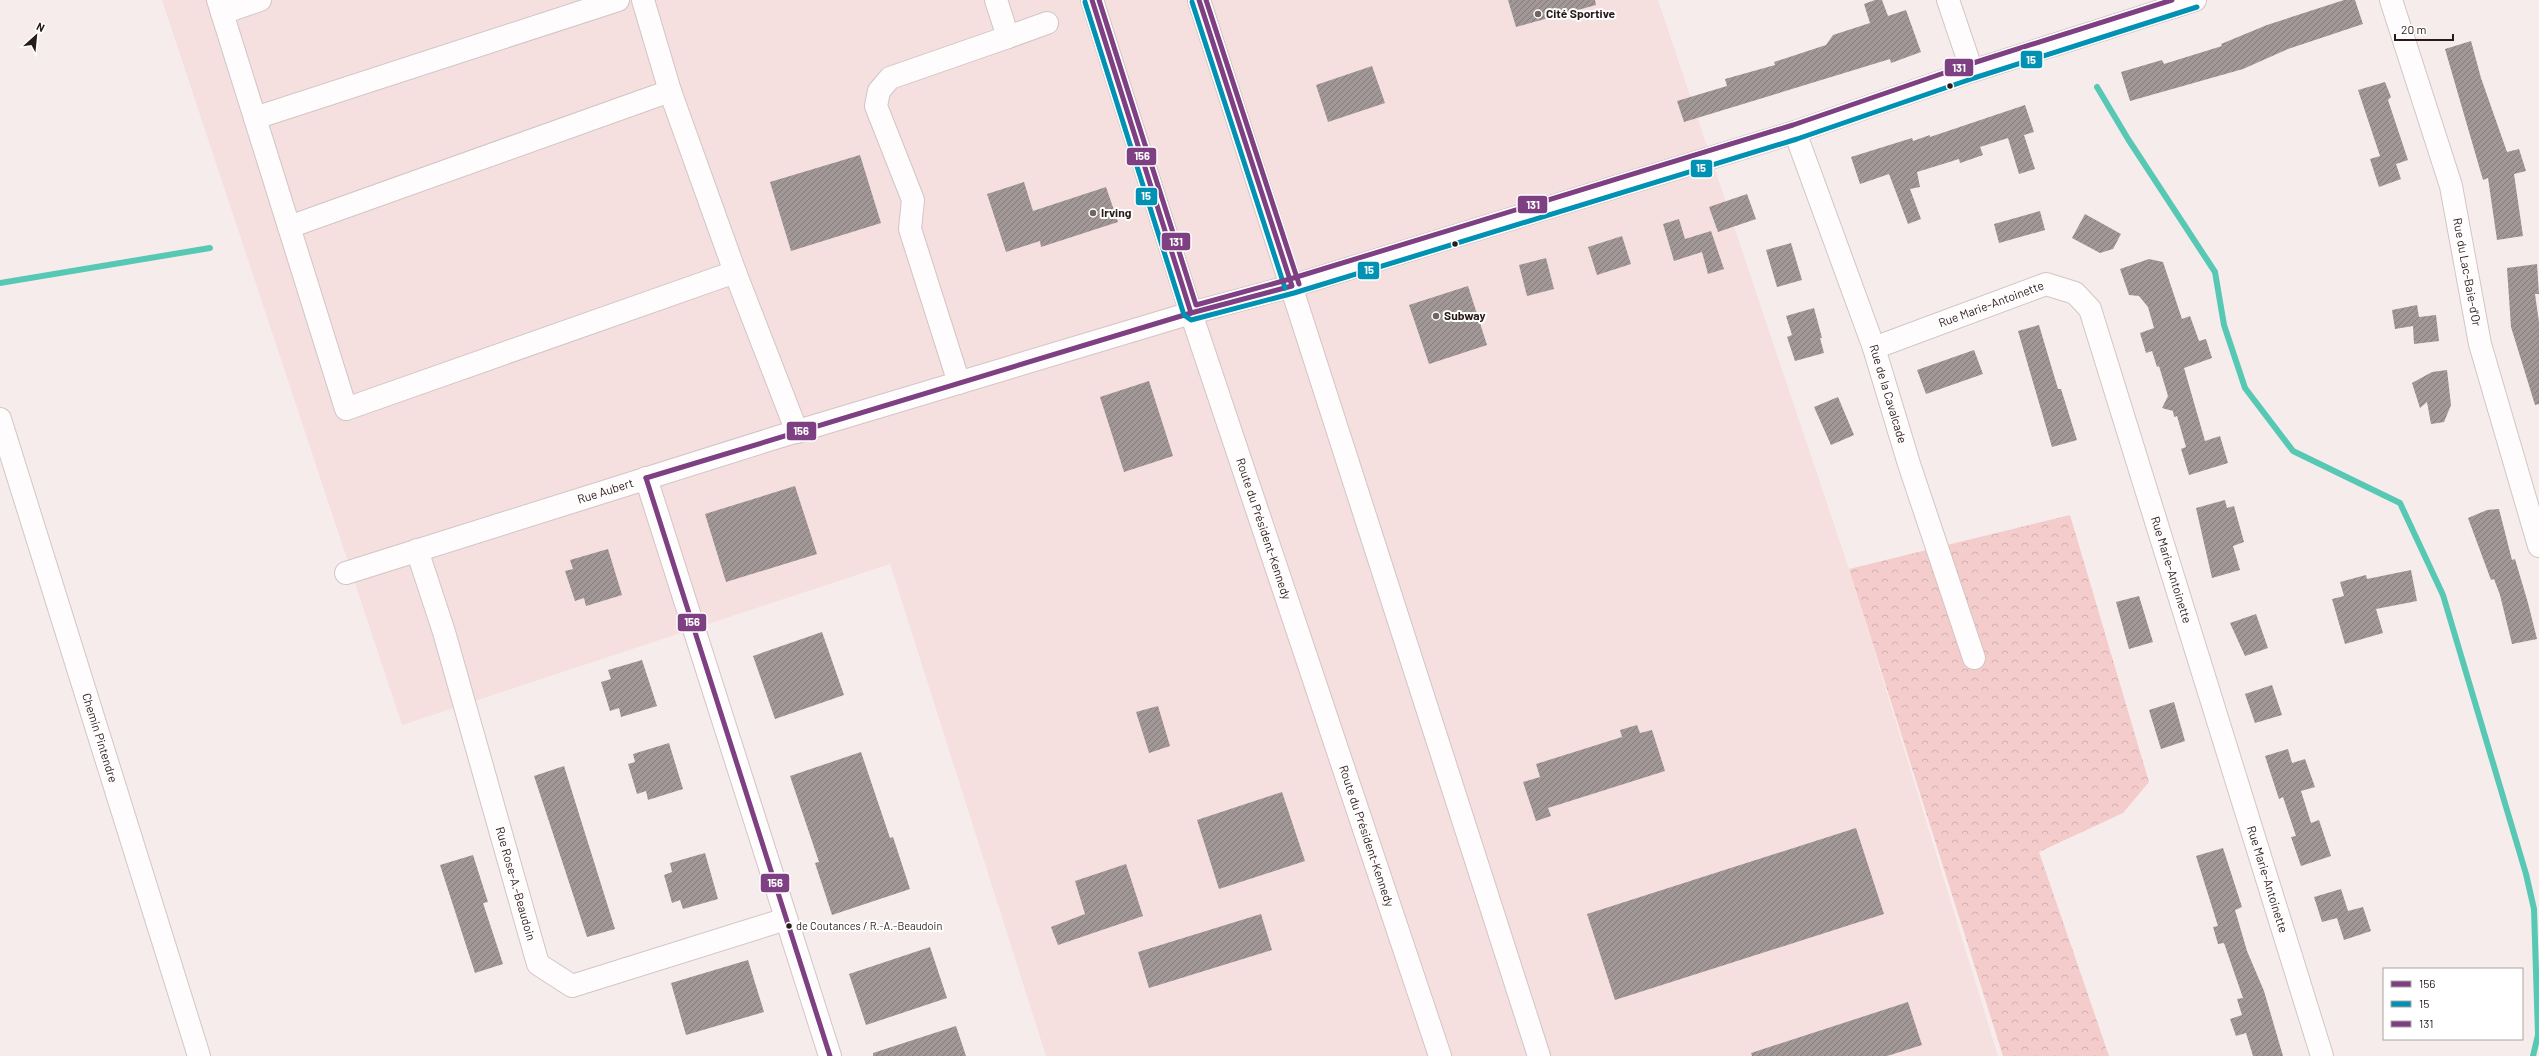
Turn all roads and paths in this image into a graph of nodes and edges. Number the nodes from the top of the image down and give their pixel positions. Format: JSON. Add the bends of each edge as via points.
{"nodes":[{"id":1,"x":260,"y":0,"type":"edge"},
{"id":2,"x":618,"y":0,"type":"edge"},
{"id":3,"x":643,"y":0,"type":"edge"},
{"id":4,"x":996,"y":0,"type":"edge"},
{"id":5,"x":1092,"y":0,"type":"edge"},
{"id":6,"x":1199,"y":0,"type":"edge"},
{"id":7,"x":1948,"y":0,"type":"edge"},
{"id":8,"x":2195,"y":0,"type":"edge"},
{"id":9,"x":2391,"y":0,"type":"edge"},
{"id":10,"x":220,"y":6,"type":"edge"},
{"id":11,"x":1047,"y":23,"type":"dead end"},
{"id":12,"x":1008,"y":37,"type":"junction"},
{"id":13,"x":1972,"y":71,"type":"junction"},
{"id":14,"x":670,"y":91,"type":"junction"},
{"id":15,"x":255,"y":118,"type":"junction"},
{"id":16,"x":1796,"y":132,"type":"junction"},
{"id":17,"x":289,"y":227,"type":"junction"},
{"id":18,"x":735,"y":272,"type":"junction"},
{"id":19,"x":1292,"y":286,"type":"junction"},
{"id":20,"x":1191,"y":313,"type":"junction"},
{"id":21,"x":1874,"y":348,"type":"junction"},
{"id":22,"x":959,"y":383,"type":"junction"},
{"id":23,"x":0,"y":419,"type":"edge"},
{"id":24,"x":797,"y":432,"type":"junction"},
{"id":25,"x":646,"y":478,"type":"junction"},
{"id":26,"x":2536,"y":522,"type":"edge"},
{"id":27,"x":2539,"y":546,"type":"edge"},
{"id":28,"x":417,"y":550,"type":"junction"},
{"id":29,"x":346,"y":573,"type":"dead end"},
{"id":30,"x":1974,"y":658,"type":"dead end"},
{"id":31,"x":786,"y":919,"type":"junction"},
{"id":32,"x":199,"y":1056,"type":"edge"},
{"id":33,"x":830,"y":1056,"type":"edge"},
{"id":34,"x":1440,"y":1056,"type":"edge"},
{"id":35,"x":1539,"y":1056,"type":"edge"},
{"id":36,"x":2322,"y":1056,"type":"edge"}],
"edges":[{"from":1,"to":10,"type":"street"},
{"from":2,"to":15,"type":"street"},
{"from":3,"to":14,"type":"street"},
{"from":4,"to":12,"type":"street"},
{"from":5,"to":20,"type":"street","name":"Route du Président-Kennedy"},
{"from":6,"to":19,"type":"street"},
{"from":7,"to":13,"type":"street"},
{"from":8,"to":13,"type":"street","name":"Rue Aubert"},
{"from":9,"to":26,"type":"street","name":"Rue du Lac-Baie-d'Or","via":[[2451,186],[2480,344]]},
{"from":10,"to":15,"type":"street"},
{"from":11,"to":12,"type":"street"},
{"from":12,"to":22,"type":"street","via":[[890,78],[879,91],[876,106],[913,200],[910,229]]},
{"from":13,"to":16,"type":"street","name":"Rue Aubert"},
{"from":14,"to":17,"type":"street"},
{"from":14,"to":18,"type":"street"},
{"from":15,"to":17,"type":"street"},
{"from":16,"to":19,"type":"street","name":"Rue Aubert"},
{"from":16,"to":21,"type":"street","name":"Rue de la Cavalcade"},
{"from":17,"to":18,"type":"street","via":[[346,409]]},
{"from":18,"to":24,"type":"street"},
{"from":19,"to":20,"type":"street","name":"Rue Aubert"},
{"from":19,"to":35,"type":"street"},
{"from":20,"to":22,"type":"street","name":"Rue Aubert"},
{"from":20,"to":34,"type":"street","name":"Route du Président-Kennedy"},
{"from":21,"to":30,"type":"street","name":"Rue de la Cavalcade","via":[[1909,464]]},
{"from":21,"to":36,"type":"street","name":"Rue Marie-Antoinette","via":[[2046,284],[2074,293],[2090,309]]},
{"from":22,"to":24,"type":"street","name":"Rue Aubert"},
{"from":23,"to":32,"type":"street","name":"Chemin Pintendre"},
{"from":24,"to":25,"type":"street","name":"Rue Aubert"},
{"from":25,"to":28,"type":"street","name":"Rue Aubert"},
{"from":25,"to":31,"type":"street"},
{"from":26,"to":27,"type":"street","name":"Rue du Lac-Baie-d'Or"},
{"from":28,"to":29,"type":"street","name":"Rue Aubert"},
{"from":28,"to":31,"type":"street","name":"Rue Rose-A.-Beaudoin","via":[[444,632],[538,964],[572,986]]},
{"from":31,"to":33,"type":"street"}]}
